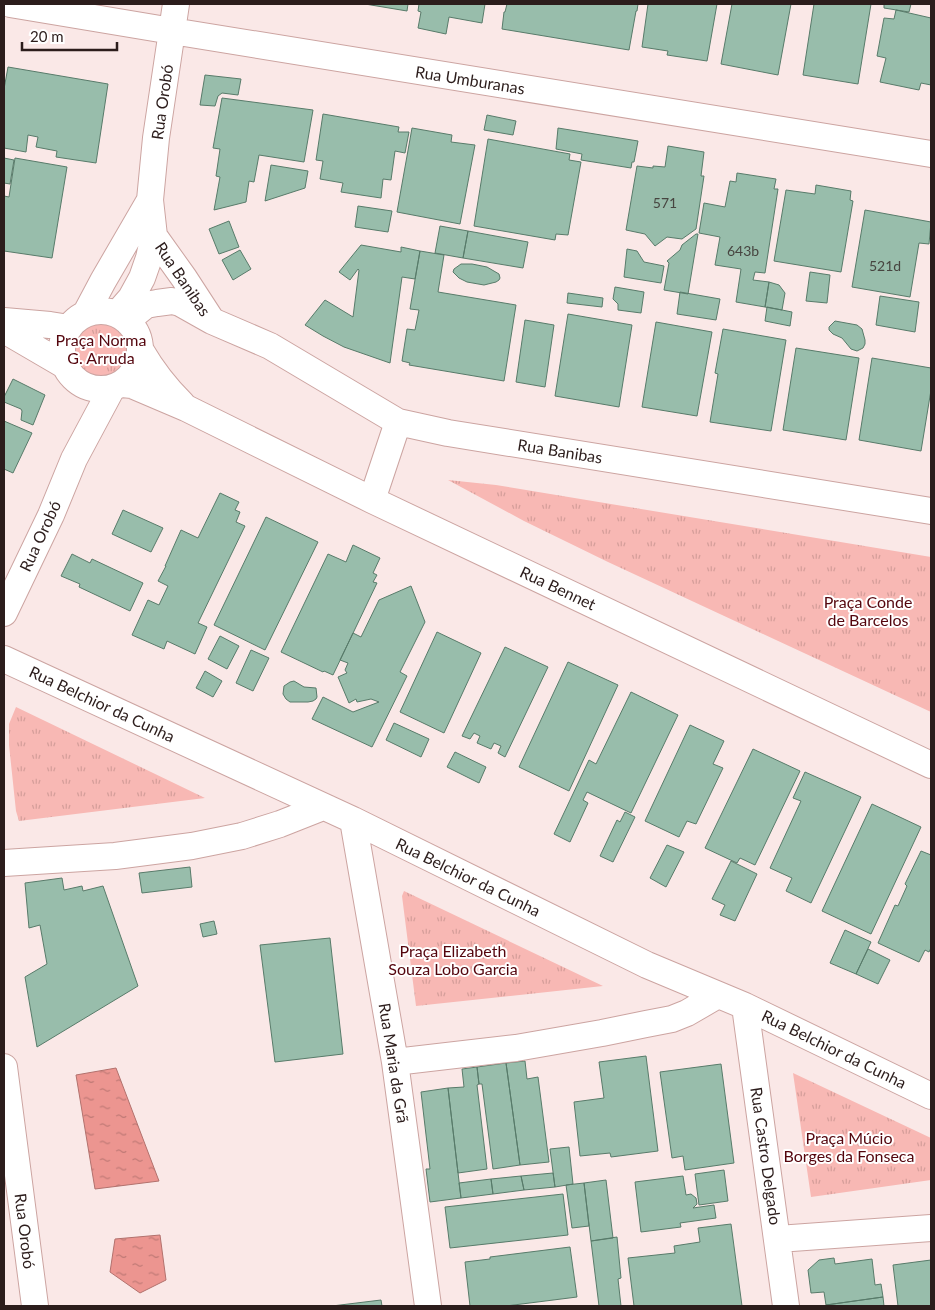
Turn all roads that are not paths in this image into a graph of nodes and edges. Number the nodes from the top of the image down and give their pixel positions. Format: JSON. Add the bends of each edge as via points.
{"nodes":[{"id":1,"x":10,"y":4,"type":"edge"},
{"id":2,"x":176,"y":4,"type":"edge"},
{"id":3,"x":172,"y":31,"type":"junction"},
{"id":4,"x":931,"y":154,"type":"edge"},
{"id":5,"x":150,"y":200,"type":"junction"},
{"id":6,"x":154,"y":236,"type":"junction"},
{"id":7,"x":123,"y":318,"type":"junction"},
{"id":8,"x":4,"y":320,"type":"edge"},
{"id":9,"x":77,"y":321,"type":"junction"},
{"id":10,"x":212,"y":321,"type":"junction"},
{"id":11,"x":4,"y":330,"type":"edge"},
{"id":12,"x":141,"y":351,"type":"junction"},
{"id":13,"x":68,"y":371,"type":"junction"},
{"id":14,"x":117,"y":386,"type":"junction"},
{"id":15,"x":186,"y":408,"type":"junction"},
{"id":16,"x":398,"y":422,"type":"junction"},
{"id":17,"x":74,"y":459,"type":"junction"},
{"id":18,"x":372,"y":500,"type":"junction"},
{"id":19,"x":931,"y":510,"type":"edge"},
{"id":20,"x":4,"y":613,"type":"edge"},
{"id":21,"x":4,"y":658,"type":"edge"},
{"id":22,"x":931,"y":765,"type":"edge"},
{"id":23,"x":323,"y":807,"type":"junction"},
{"id":24,"x":353,"y":820,"type":"junction"},
{"id":25,"x":4,"y":863,"type":"edge"},
{"id":26,"x":718,"y":995,"type":"junction"},
{"id":27,"x":745,"y":1006,"type":"junction"},
{"id":28,"x":395,"y":1062,"type":"junction"},
{"id":29,"x":4,"y":1067,"type":"edge"},
{"id":30,"x":931,"y":1096,"type":"edge"},
{"id":31,"x":931,"y":1228,"type":"edge"},
{"id":32,"x":778,"y":1239,"type":"junction"},
{"id":33,"x":35,"y":1306,"type":"edge"},
{"id":34,"x":428,"y":1306,"type":"edge"},
{"id":35,"x":786,"y":1306,"type":"edge"}],
"edges":[{"from":1,"to":3,"type":"street","name":"Rua Umburanas"},
{"from":2,"to":3,"type":"street","name":"Rua Orobó"},
{"from":3,"to":4,"type":"street","name":"Rua Umburanas"},
{"from":3,"to":5,"type":"street","name":"Rua Orobó"},
{"from":5,"to":6,"type":"street","name":"Rua Orobó"},
{"from":5,"to":9,"type":"street","name":"Rua Orobó"},
{"from":6,"to":7,"type":"street","name":"Rua Orobó","via":[[142,278]]},
{"from":6,"to":10,"type":"street","name":"Rua Banibas"},
{"from":7,"to":9,"type":"street","via":[[106,311],[96,311]]},
{"from":7,"to":10,"type":"street","name":"Rua Banibas","via":[[146,305],[172,301]]},
{"from":7,"to":12,"type":"street","via":[[138,335]]},
{"from":8,"to":9,"type":"street","via":[[50,325]]},
{"from":9,"to":13,"type":"street","via":[[63,340],[62,352]]},
{"from":10,"to":16,"type":"street","name":"Rua Banibas","via":[[270,346]]},
{"from":11,"to":13,"type":"street"},
{"from":12,"to":14,"type":"street","via":[[132,375]]},
{"from":12,"to":15,"type":"street","name":"Rua Bennet"},
{"from":13,"to":14,"type":"street","via":[[84,386],[98,390]]},
{"from":13,"to":17,"type":"street","name":"Rua Orobó","via":[[80,399],[82,419]]},
{"from":14,"to":15,"type":"street","name":"Rua Bennet","via":[[132,385]]},
{"from":14,"to":17,"type":"street","name":"Rua Orobó"},
{"from":15,"to":18,"type":"street","name":"Rua Bennet"},
{"from":16,"to":18,"type":"street"},
{"from":16,"to":19,"type":"street","name":"Rua Banibas","via":[[448,433]]},
{"from":17,"to":20,"type":"street","name":"Rua Orobó"},
{"from":18,"to":22,"type":"street","name":"Rua Bennet"},
{"from":21,"to":23,"type":"street","name":"Rua Belchior da Cunha"},
{"from":23,"to":24,"type":"street","name":"Rua Belchior da Cunha"},
{"from":23,"to":25,"type":"street","via":[[242,836],[192,846],[115,856]]},
{"from":24,"to":26,"type":"street","name":"Rua Belchior da Cunha","via":[[647,965]]},
{"from":24,"to":28,"type":"street","name":"Rua Maria da Grã"},
{"from":26,"to":27,"type":"street","name":"Rua Belchior da Cunha"},
{"from":26,"to":28,"type":"street","via":[[686,1013],[637,1026],[516,1048]]},
{"from":27,"to":30,"type":"street","name":"Rua Belchior da Cunha"},
{"from":27,"to":32,"type":"street","name":"Rua Castro Delgado"},
{"from":28,"to":34,"type":"street","name":"Rua Maria da Grã"},
{"from":29,"to":33,"type":"street","name":"Rua Orobó"},
{"from":31,"to":32,"type":"street"},
{"from":32,"to":35,"type":"street","name":"Rua Castro Delgado"}]}
